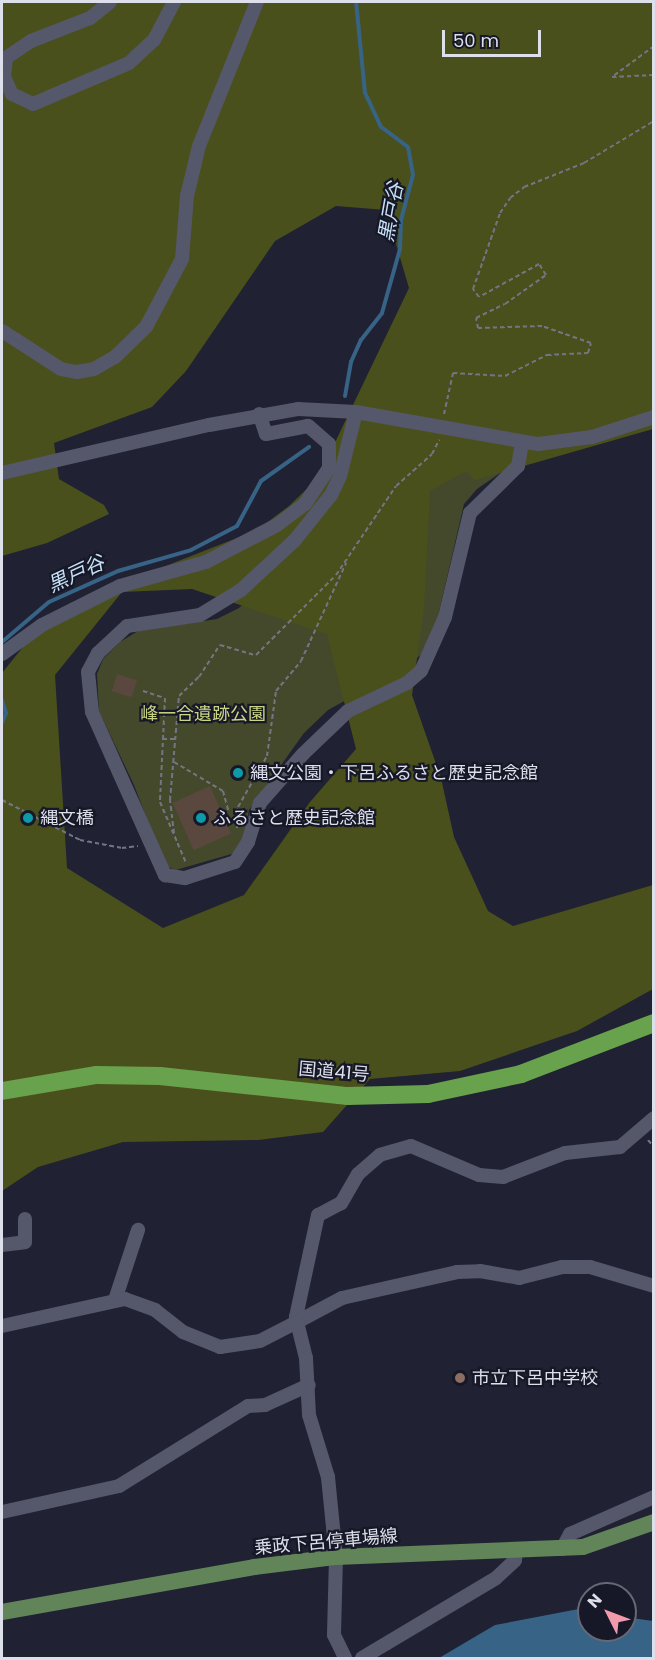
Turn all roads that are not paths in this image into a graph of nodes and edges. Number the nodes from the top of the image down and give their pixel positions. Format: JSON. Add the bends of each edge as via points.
{"nodes":[{"id":1,"x":110,"y":2,"type":"edge"},
{"id":2,"x":174,"y":2,"type":"edge"},
{"id":3,"x":257,"y":2,"type":"edge"},
{"id":4,"x":2,"y":331,"type":"edge"},
{"id":5,"x":356,"y":412,"type":"junction"},
{"id":6,"x":260,"y":414,"type":"junction"},
{"id":7,"x":654,"y":417,"type":"edge"},
{"id":8,"x":522,"y":444,"type":"junction"},
{"id":9,"x":2,"y":473,"type":"edge"},
{"id":10,"x":2,"y":654,"type":"edge"},
{"id":11,"x":654,"y":1023,"type":"edge"},
{"id":12,"x":2,"y":1092,"type":"edge"},
{"id":13,"x":654,"y":1118,"type":"edge"},
{"id":14,"x":26,"y":1219,"type":"dead end"},
{"id":15,"x":138,"y":1230,"type":"dead end"},
{"id":16,"x":2,"y":1245,"type":"edge"},
{"id":17,"x":654,"y":1286,"type":"edge"},
{"id":18,"x":115,"y":1300,"type":"junction"},
{"id":19,"x":297,"y":1323,"type":"junction"},
{"id":20,"x":2,"y":1326,"type":"edge"},
{"id":21,"x":309,"y":1385,"type":"junction"},
{"id":22,"x":654,"y":1497,"type":"edge"},
{"id":23,"x":2,"y":1512,"type":"edge"},
{"id":24,"x":654,"y":1522,"type":"edge"},
{"id":25,"x":562,"y":1549,"type":"junction"},
{"id":26,"x":516,"y":1551,"type":"junction"},
{"id":27,"x":336,"y":1557,"type":"junction"},
{"id":28,"x":2,"y":1612,"type":"edge"},
{"id":29,"x":345,"y":1659,"type":"edge"},
{"id":30,"x":362,"y":1659,"type":"edge"}],
"edges":[{"from":1,"to":2,"type":"street","via":[[90,18],[31,41],[6,58],[4,77],[12,94],[33,104],[129,63],[154,40]]},
{"from":3,"to":4,"type":"street","via":[[199,146],[187,196],[182,259],[146,327],[115,357],[94,369],[77,372],[61,369]]},
{"from":5,"to":6,"type":"street","via":[[298,410]]},
{"from":5,"to":8,"type":"street"},
{"from":5,"to":8,"type":"street","via":[[340,476],[331,495],[295,540],[241,590],[200,615],[127,626],[98,653],[88,672],[92,712],[158,867],[175,878],[235,862],[248,842],[260,803],[303,754],[348,711],[407,683],[421,671],[445,617],[470,513],[479,500],[514,472]]},
{"from":6,"to":9,"type":"street"},
{"from":6,"to":10,"type":"street","via":[[266,434],[308,426],[328,444],[329,468],[305,504],[277,525],[206,561],[120,586],[42,625]]},
{"from":7,"to":8,"type":"street","via":[[592,437]]},
{"from":11,"to":12,"type":"highway","name":"国道41号","via":[[521,1074],[428,1094],[348,1096],[160,1076],[97,1075]]},
{"from":13,"to":19,"type":"street","via":[[620,1147],[565,1153],[503,1177],[479,1175],[411,1146],[380,1155],[358,1174],[341,1203],[318,1215]]},
{"from":14,"to":16,"type":"street","via":[[25,1242]]},
{"from":15,"to":18,"type":"street"},
{"from":17,"to":19,"type":"street","via":[[590,1267],[562,1267],[519,1278],[480,1271],[457,1272],[342,1298]]},
{"from":18,"to":19,"type":"street","via":[[139,1302],[183,1332],[220,1347],[260,1341]]},
{"from":18,"to":20,"type":"street"},
{"from":19,"to":21,"type":"street"},
{"from":21,"to":23,"type":"street","via":[[265,1405],[248,1406],[119,1486]]},
{"from":21,"to":27,"type":"street","via":[[309,1415],[328,1477]]},
{"from":22,"to":25,"type":"street","via":[[570,1534]]},
{"from":24,"to":25,"type":"main road","name":"乗政下呂停車場線","via":[[606,1540]]},
{"from":25,"to":26,"type":"main road","name":"乗政下呂停車場線"},
{"from":26,"to":27,"type":"main road","name":"乗政下呂停車場線"},
{"from":26,"to":30,"type":"street","via":[[515,1560],[496,1578]]},
{"from":27,"to":28,"type":"main road","name":"乗政下呂停車場線","via":[[254,1567]]},
{"from":27,"to":29,"type":"street","via":[[334,1635]]}]}
